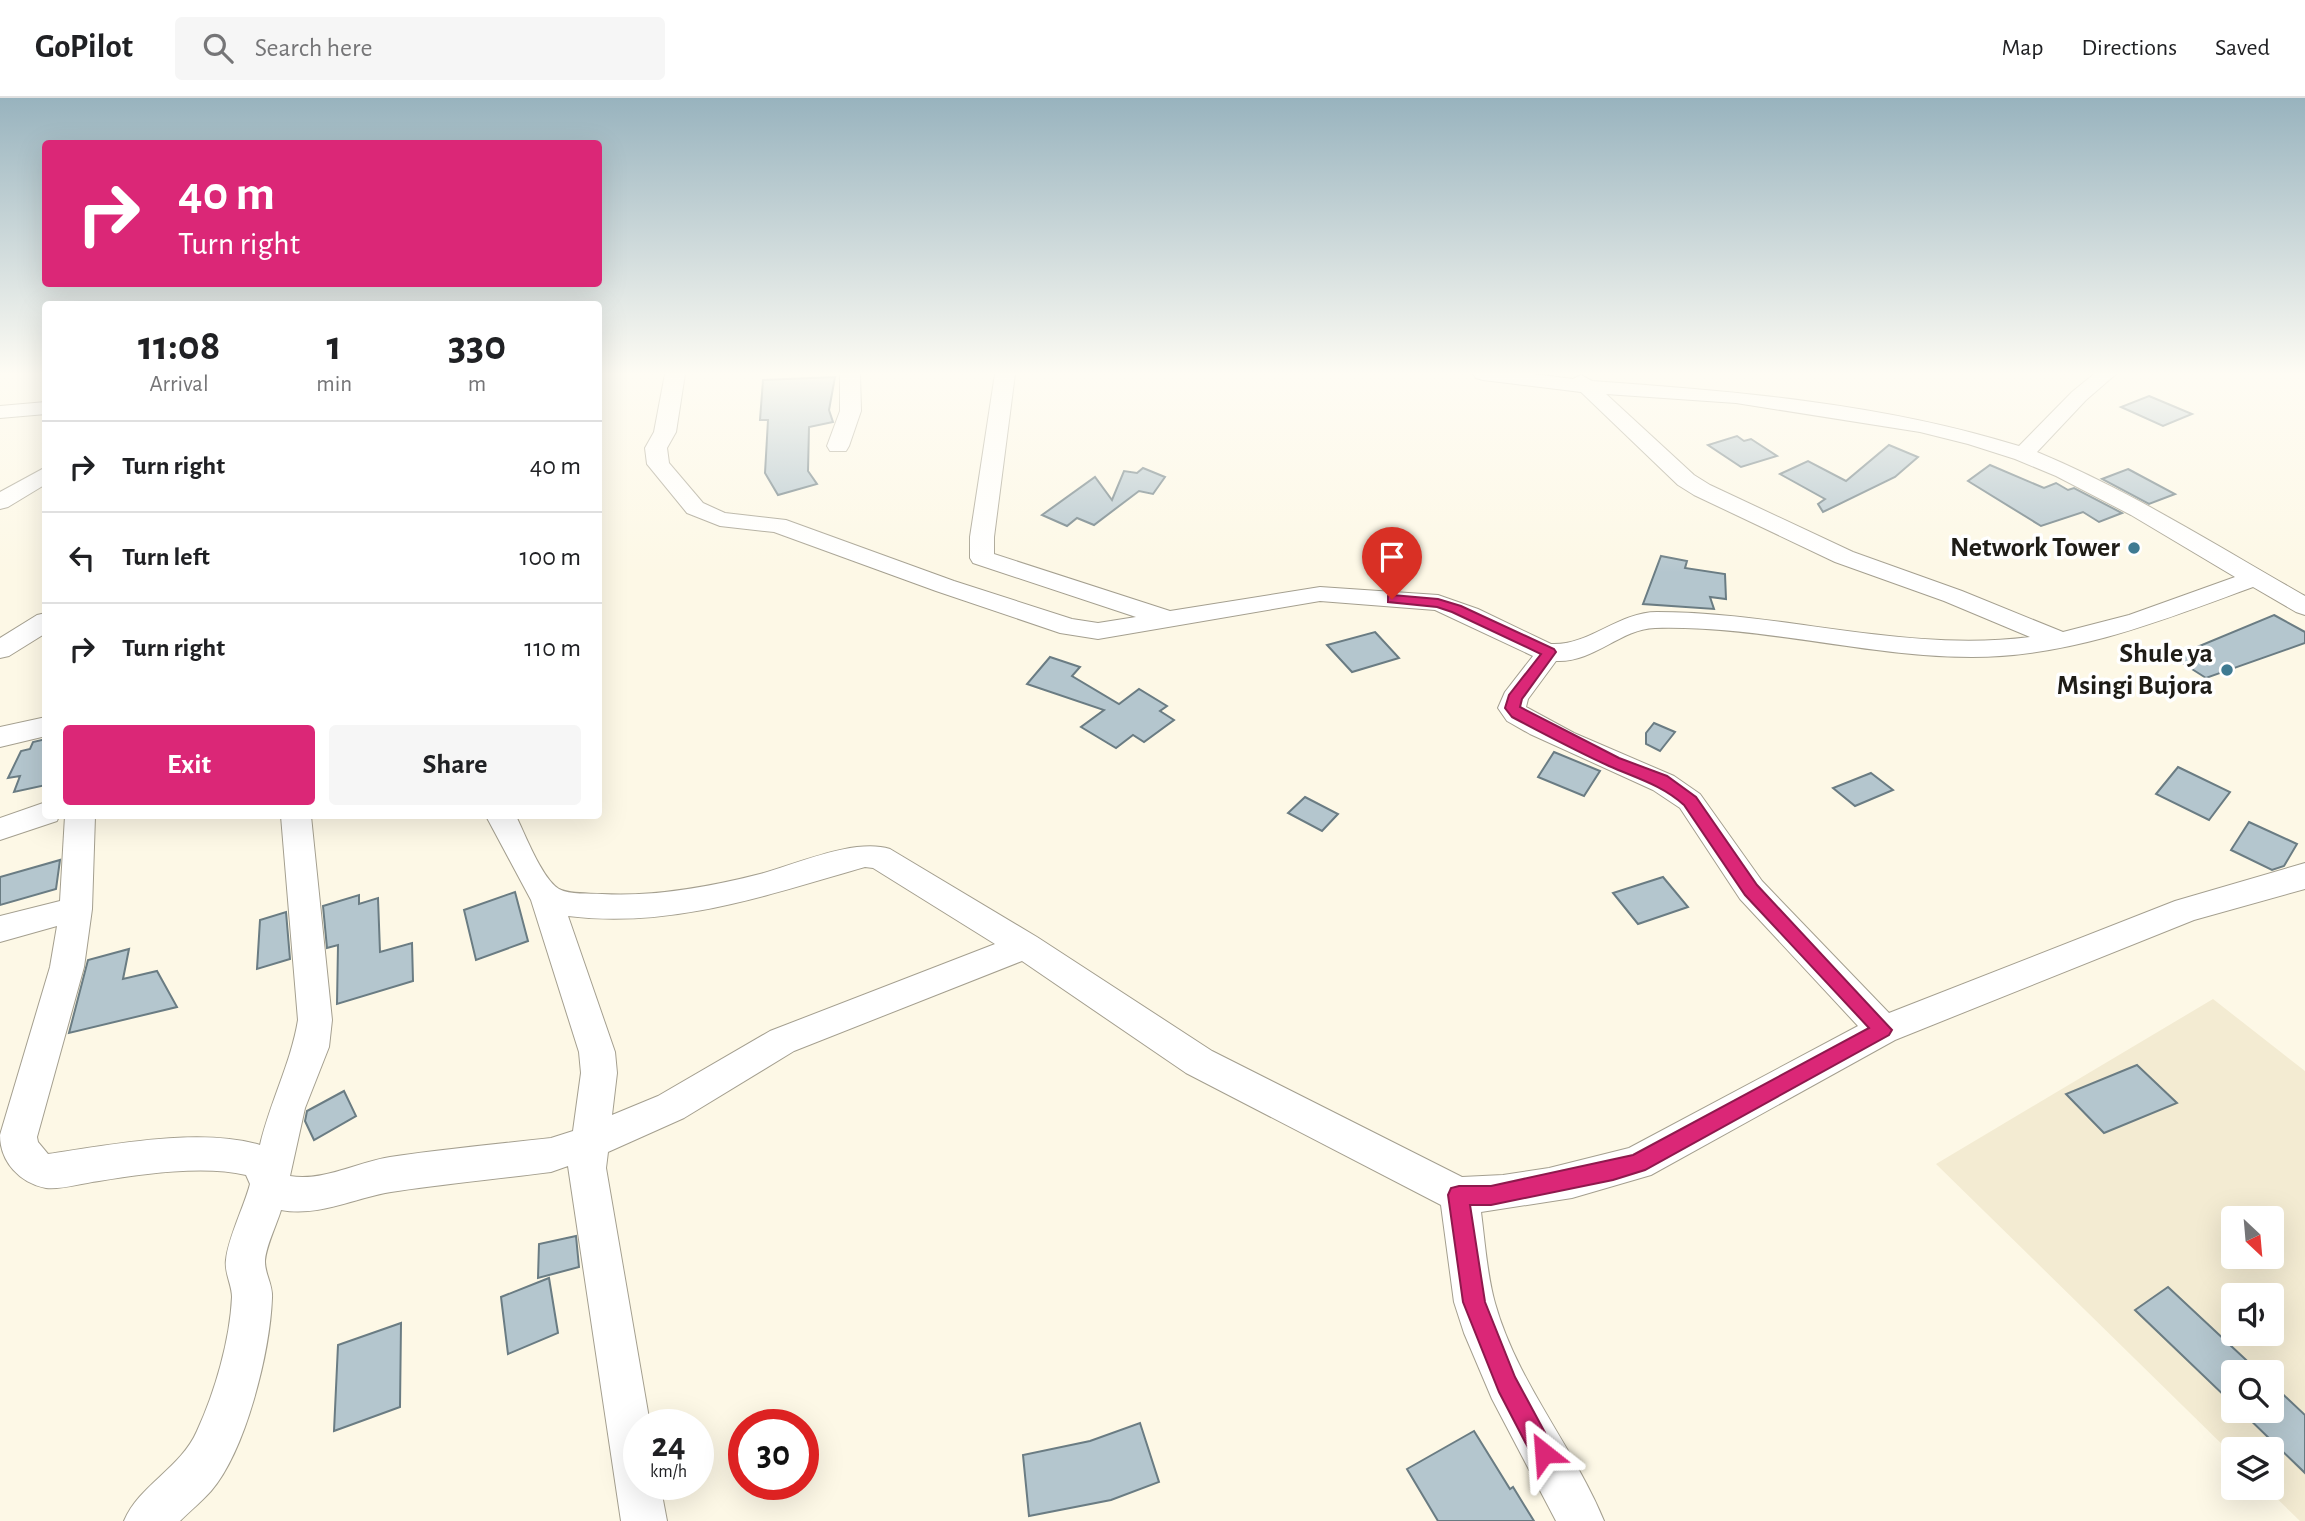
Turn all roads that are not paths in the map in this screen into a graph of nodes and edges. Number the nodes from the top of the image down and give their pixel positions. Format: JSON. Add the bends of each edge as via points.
{"nodes":[{"id":1,"x":660,"y":440,"type":"edge"},
{"id":2,"x":840,"y":440,"type":"edge"},
{"id":3,"x":996,"y":440,"type":"edge"},
{"id":4,"x":1644,"y":440,"type":"edge"},
{"id":5,"x":1973,"y":440,"type":"edge"},
{"id":6,"x":2036,"y":440,"type":"edge"},
{"id":7,"x":838,"y":446,"type":"dead end"},
{"id":8,"x":2023,"y":454,"type":"junction"},
{"id":9,"x":42,"y":476,"type":"edge"},
{"id":10,"x":0,"y":502,"type":"edge"},
{"id":11,"x":982,"y":558,"type":"junction"},
{"id":12,"x":2254,"y":578,"type":"junction"},
{"id":13,"x":945,"y":586,"type":"junction"},
{"id":14,"x":2301,"y":603,"type":"edge"},
{"id":15,"x":1169,"y":619,"type":"junction"},
{"id":16,"x":42,"y":624,"type":"edge"},
{"id":17,"x":2060,"y":640,"type":"junction"},
{"id":18,"x":0,"y":650,"type":"edge"},
{"id":19,"x":1549,"y":652,"type":"junction"},
{"id":20,"x":42,"y":727,"type":"edge"},
{"id":21,"x":0,"y":737,"type":"edge"},
{"id":22,"x":42,"y":814,"type":"edge"},
{"id":23,"x":80,"y":819,"type":"edge"},
{"id":24,"x":296,"y":819,"type":"edge"},
{"id":25,"x":503,"y":819,"type":"edge"},
{"id":26,"x":0,"y":829,"type":"edge"},
{"id":27,"x":2305,"y":875,"type":"edge"},
{"id":28,"x":545,"y":895,"type":"junction"},
{"id":29,"x":76,"y":909,"type":"junction"},
{"id":30,"x":0,"y":929,"type":"edge"},
{"id":31,"x":1025,"y":946,"type":"junction"},
{"id":32,"x":1883,"y":1030,"type":"junction"},
{"id":33,"x":590,"y":1142,"type":"junction"},
{"id":34,"x":269,"y":1184,"type":"junction"},
{"id":35,"x":1459,"y":1195,"type":"junction"},
{"id":36,"x":147,"y":1521,"type":"edge"},
{"id":37,"x":644,"y":1521,"type":"edge"},
{"id":38,"x":1581,"y":1521,"type":"edge"}],
"edges":[{"from":1,"to":13,"type":"street","via":[[656,448],[658,464],[695,508],[720,519],[778,525]]},
{"from":2,"to":7,"type":"street"},
{"from":3,"to":11,"type":"street"},
{"from":4,"to":17,"type":"street","via":[[1702,490],[1844,557]]},
{"from":5,"to":8,"type":"street"},
{"from":6,"to":8,"type":"street"},
{"from":8,"to":12,"type":"street","via":[[2139,510]]},
{"from":9,"to":10,"type":"street"},
{"from":11,"to":13,"type":"street"},
{"from":11,"to":15,"type":"street"},
{"from":12,"to":14,"type":"street"},
{"from":12,"to":17,"type":"street","via":[[2145,618]]},
{"from":13,"to":15,"type":"street","via":[[1069,627],[1098,631]]},
{"from":15,"to":19,"type":"street","via":[[1320,594],[1418,600],[1456,609]]},
{"from":16,"to":18,"type":"street"},
{"from":17,"to":19,"type":"street","via":[[1986,649],[1652,620],[1580,649]]},
{"from":19,"to":32,"type":"street","via":[[1514,698],[1512,708],[1517,714],[1661,780],[1690,801],[1751,890]]},
{"from":20,"to":21,"type":"street"},
{"from":22,"to":26,"type":"street"},
{"from":23,"to":29,"type":"street"},
{"from":24,"to":34,"type":"street","via":[[315,1020]]},
{"from":25,"to":28,"type":"street"},
{"from":27,"to":32,"type":"street","via":[[2186,910]]},
{"from":28,"to":31,"type":"street","via":[[566,904],[643,908],[726,895],[865,856],[879,857]]},
{"from":28,"to":33,"type":"street","via":[[597,1052],[599,1073]]},
{"from":29,"to":30,"type":"street"},
{"from":29,"to":34,"type":"street","via":[[62,988],[18,1137],[20,1149],[34,1167],[48,1171],[131,1159],[227,1154],[257,1161]]},
{"from":31,"to":33,"type":"street","via":[[782,1041],[671,1107]]},
{"from":31,"to":35,"type":"street","via":[[1199,1062]]},
{"from":32,"to":35,"type":"street","via":[[1638,1163],[1491,1196]]},
{"from":33,"to":34,"type":"street","via":[[551,1155],[388,1175],[316,1194],[279,1192]]},
{"from":33,"to":37,"type":"street","via":[[587,1168]]},
{"from":34,"to":36,"type":"street","via":[[245,1262],[252,1300],[229,1409],[196,1474]]},
{"from":35,"to":38,"type":"street","via":[[1474,1302],[1485,1333],[1507,1384]]}]}
